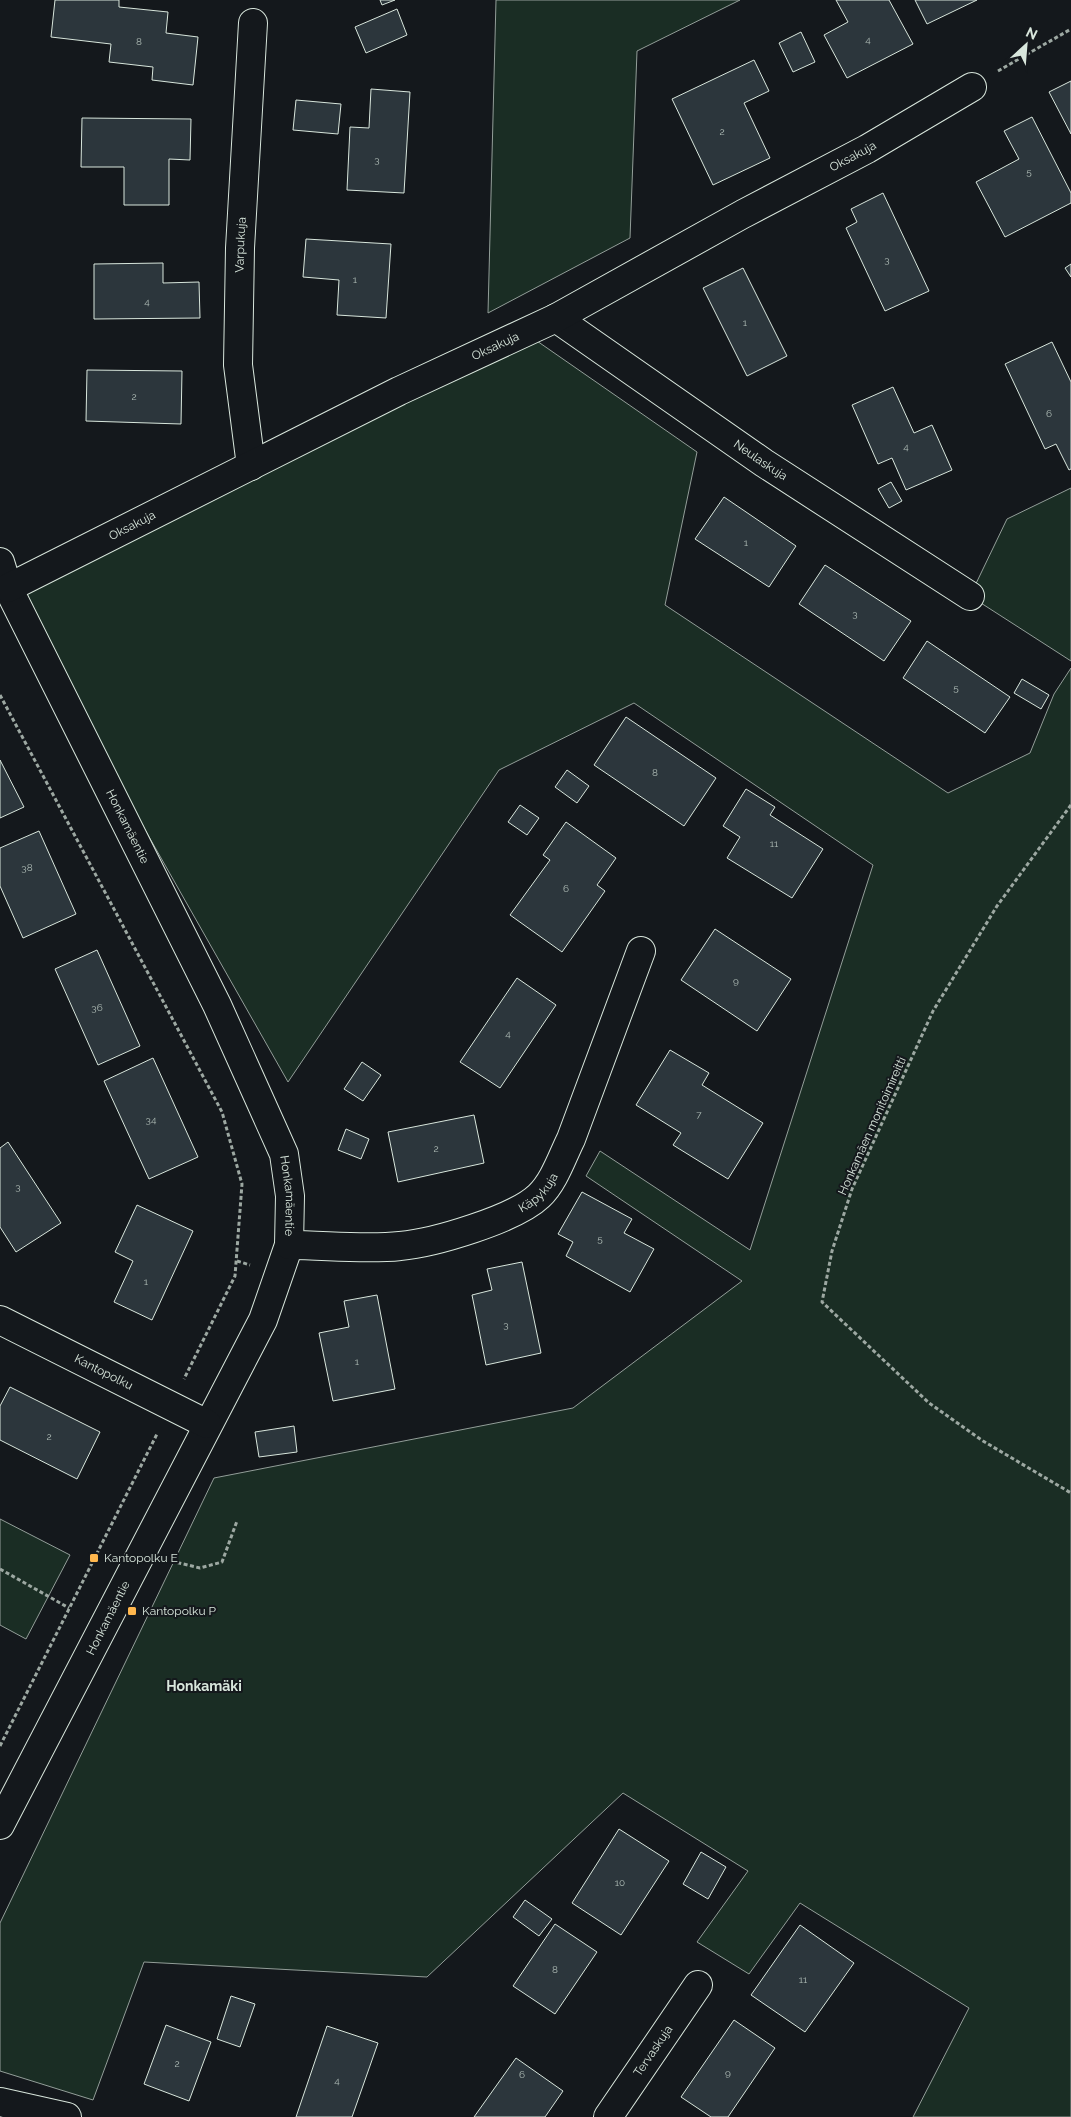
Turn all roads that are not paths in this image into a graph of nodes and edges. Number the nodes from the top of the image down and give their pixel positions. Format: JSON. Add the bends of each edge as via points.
{"nodes":[{"id":1,"x":253,"y":23,"type":"dead end"},
{"id":2,"x":972,"y":87,"type":"road end"},
{"id":3,"x":556,"y":318,"type":"junction"},
{"id":4,"x":251,"y":466,"type":"junction"},
{"id":5,"x":0,"y":562,"type":"edge"},
{"id":6,"x":8,"y":588,"type":"junction"},
{"id":7,"x":970,"y":596,"type":"dead end"},
{"id":8,"x":641,"y":951,"type":"dead end"},
{"id":9,"x":289,"y":1245,"type":"junction"},
{"id":10,"x":0,"y":1320,"type":"edge"},
{"id":11,"x":207,"y":1424,"type":"junction"},
{"id":12,"x":0,"y":1825,"type":"edge"},
{"id":13,"x":698,"y":1985,"type":"dead end"},
{"id":14,"x":0,"y":2102,"type":"edge"},
{"id":15,"x":67,"y":2117,"type":"edge"},
{"id":16,"x":608,"y":2117,"type":"edge"}],
"edges":[{"from":1,"to":4,"type":"street","name":"Varpukuja","via":[[240,248],[238,365]]},
{"from":2,"to":3,"type":"street","name":"Oksakuja","via":[[867,150]]},
{"from":3,"to":4,"type":"street","name":"Oksakuja","via":[[399,390]]},
{"from":3,"to":7,"type":"street","name":"Neulaskuja","via":[[764,463]]},
{"from":4,"to":6,"type":"street","name":"Oksakuja"},
{"from":5,"to":6,"type":"street","name":"Honkamäentie"},
{"from":6,"to":9,"type":"street","name":"Honkamäentie","via":[[217,1005],[284,1154],[290,1196]]},
{"from":8,"to":9,"type":"street","name":"Käpykuja","via":[[571,1139],[540,1195],[517,1212],[493,1222],[401,1246]]},
{"from":9,"to":11,"type":"street","name":"Honkamäentie","via":[[263,1320]]},
{"from":10,"to":11,"type":"street","name":"Kantopolku"},
{"from":11,"to":12,"type":"street","name":"Honkamäentie"},
{"from":13,"to":16,"type":"street","name":"Tervaskuja"},
{"from":14,"to":15,"type":"street"}]}
